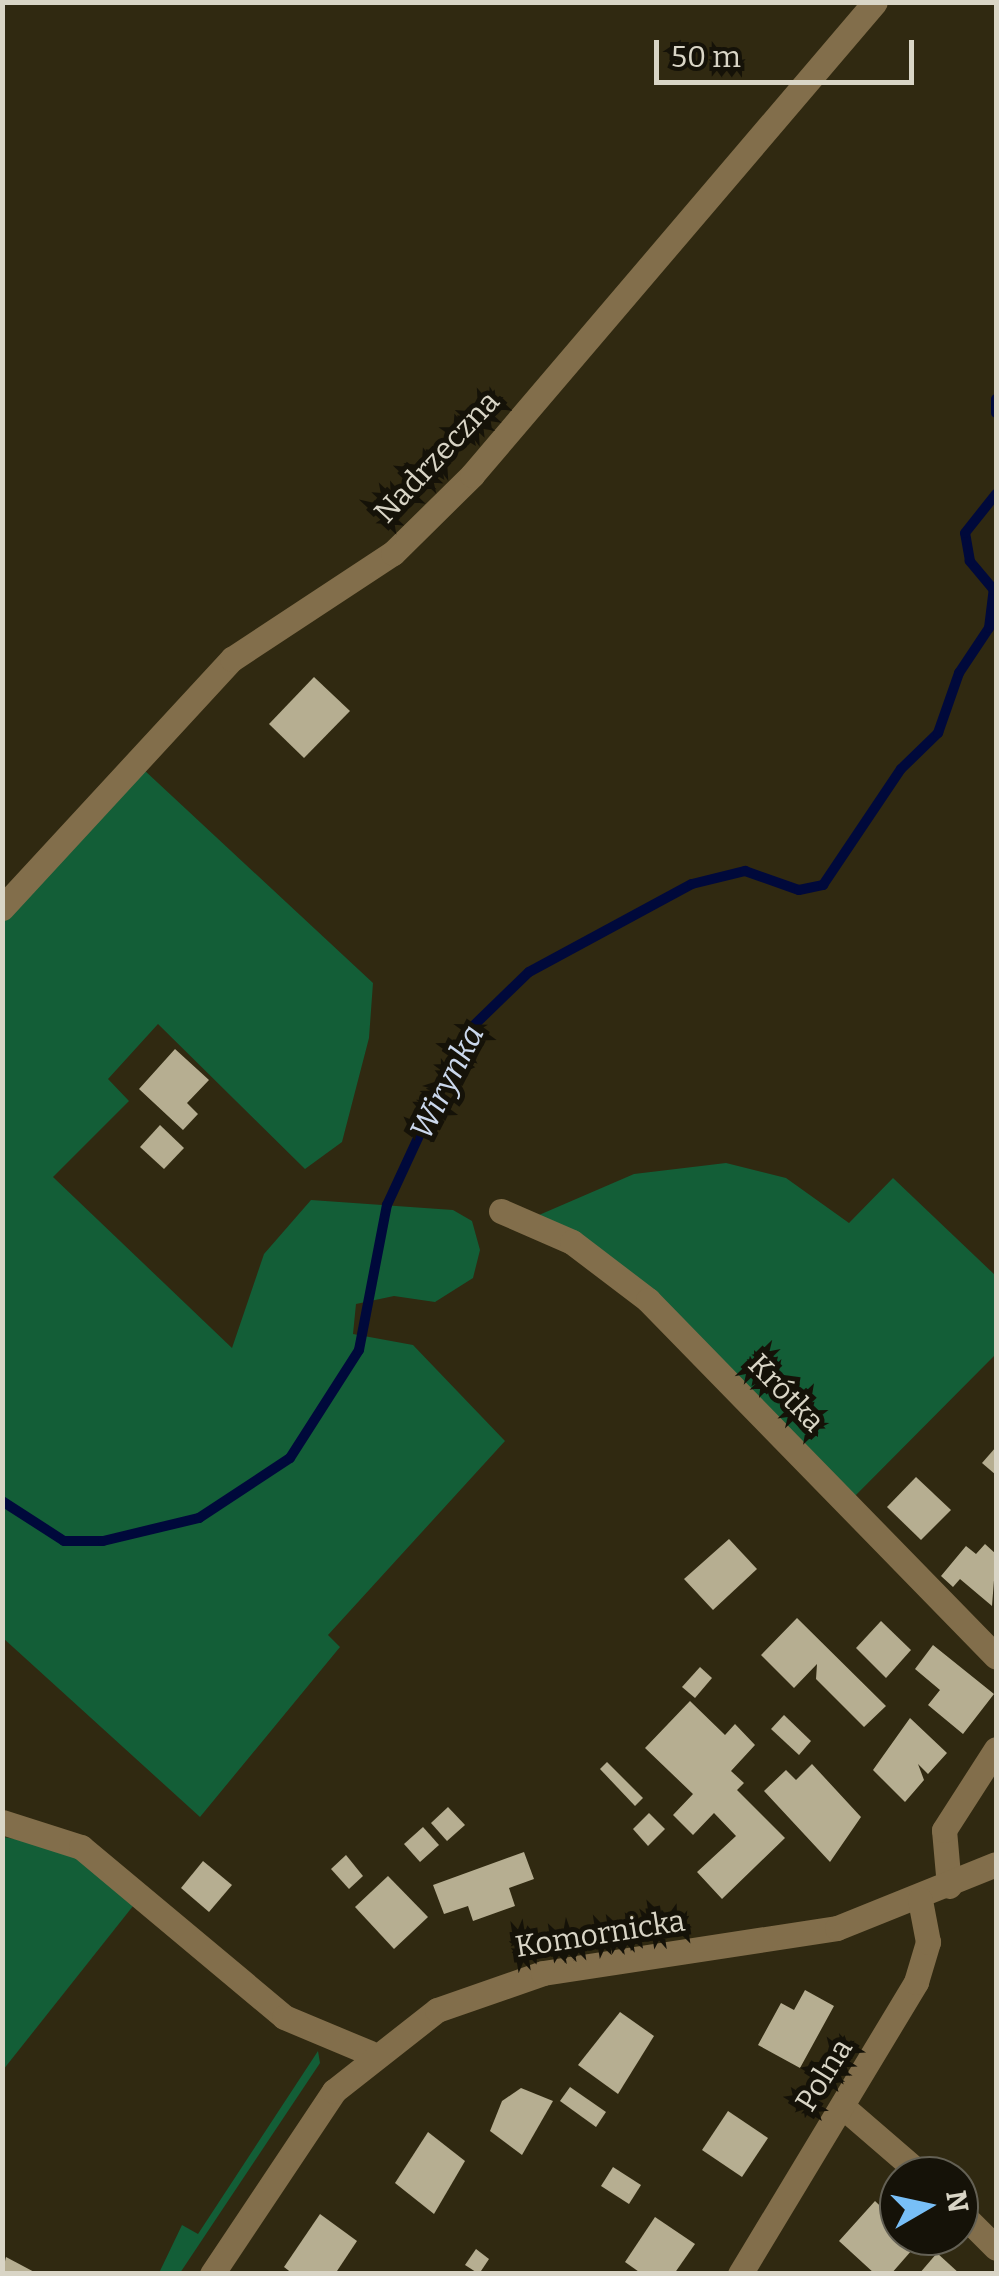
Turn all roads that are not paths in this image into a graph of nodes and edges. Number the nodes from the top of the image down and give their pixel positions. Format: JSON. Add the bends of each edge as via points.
{"nodes":[{"id":1,"x":875,"y":2,"type":"edge"},
{"id":2,"x":2,"y":908,"type":"edge"},
{"id":3,"x":501,"y":1211,"type":"dead end"},
{"id":4,"x":996,"y":1656,"type":"edge"},
{"id":5,"x":996,"y":1749,"type":"edge"},
{"id":6,"x":2,"y":1822,"type":"edge"},
{"id":7,"x":996,"y":1864,"type":"edge"},
{"id":8,"x":949,"y":1886,"type":"junction"},
{"id":9,"x":920,"y":1900,"type":"junction"},
{"id":10,"x":370,"y":2053,"type":"junction"},
{"id":11,"x":843,"y":2107,"type":"junction"},
{"id":12,"x":899,"y":2156,"type":"edge"},
{"id":13,"x":212,"y":2274,"type":"edge"},
{"id":14,"x":740,"y":2274,"type":"edge"}],
"edges":[{"from":1,"to":2,"type":"street","name":"Nadrzeczna","via":[[472,475],[393,553],[232,660]]},
{"from":3,"to":4,"type":"street","name":"Krótka","via":[[572,1242],[648,1300]]},
{"from":5,"to":8,"type":"street","via":[[947,1820]]},
{"from":6,"to":10,"type":"street","via":[[81,1847],[284,2017]]},
{"from":7,"to":8,"type":"street","name":"Komornicka"},
{"from":8,"to":9,"type":"street","name":"Komornicka"},
{"from":9,"to":10,"type":"street","name":"Komornicka","via":[[784,1940],[518,1979],[437,2010]]},
{"from":9,"to":11,"type":"street","name":"Polna","via":[[925,1960]]},
{"from":10,"to":13,"type":"street","name":"Komornicka","via":[[302,2132]]},
{"from":11,"to":12,"type":"street"},
{"from":11,"to":14,"type":"street","name":"Polna"}]}
